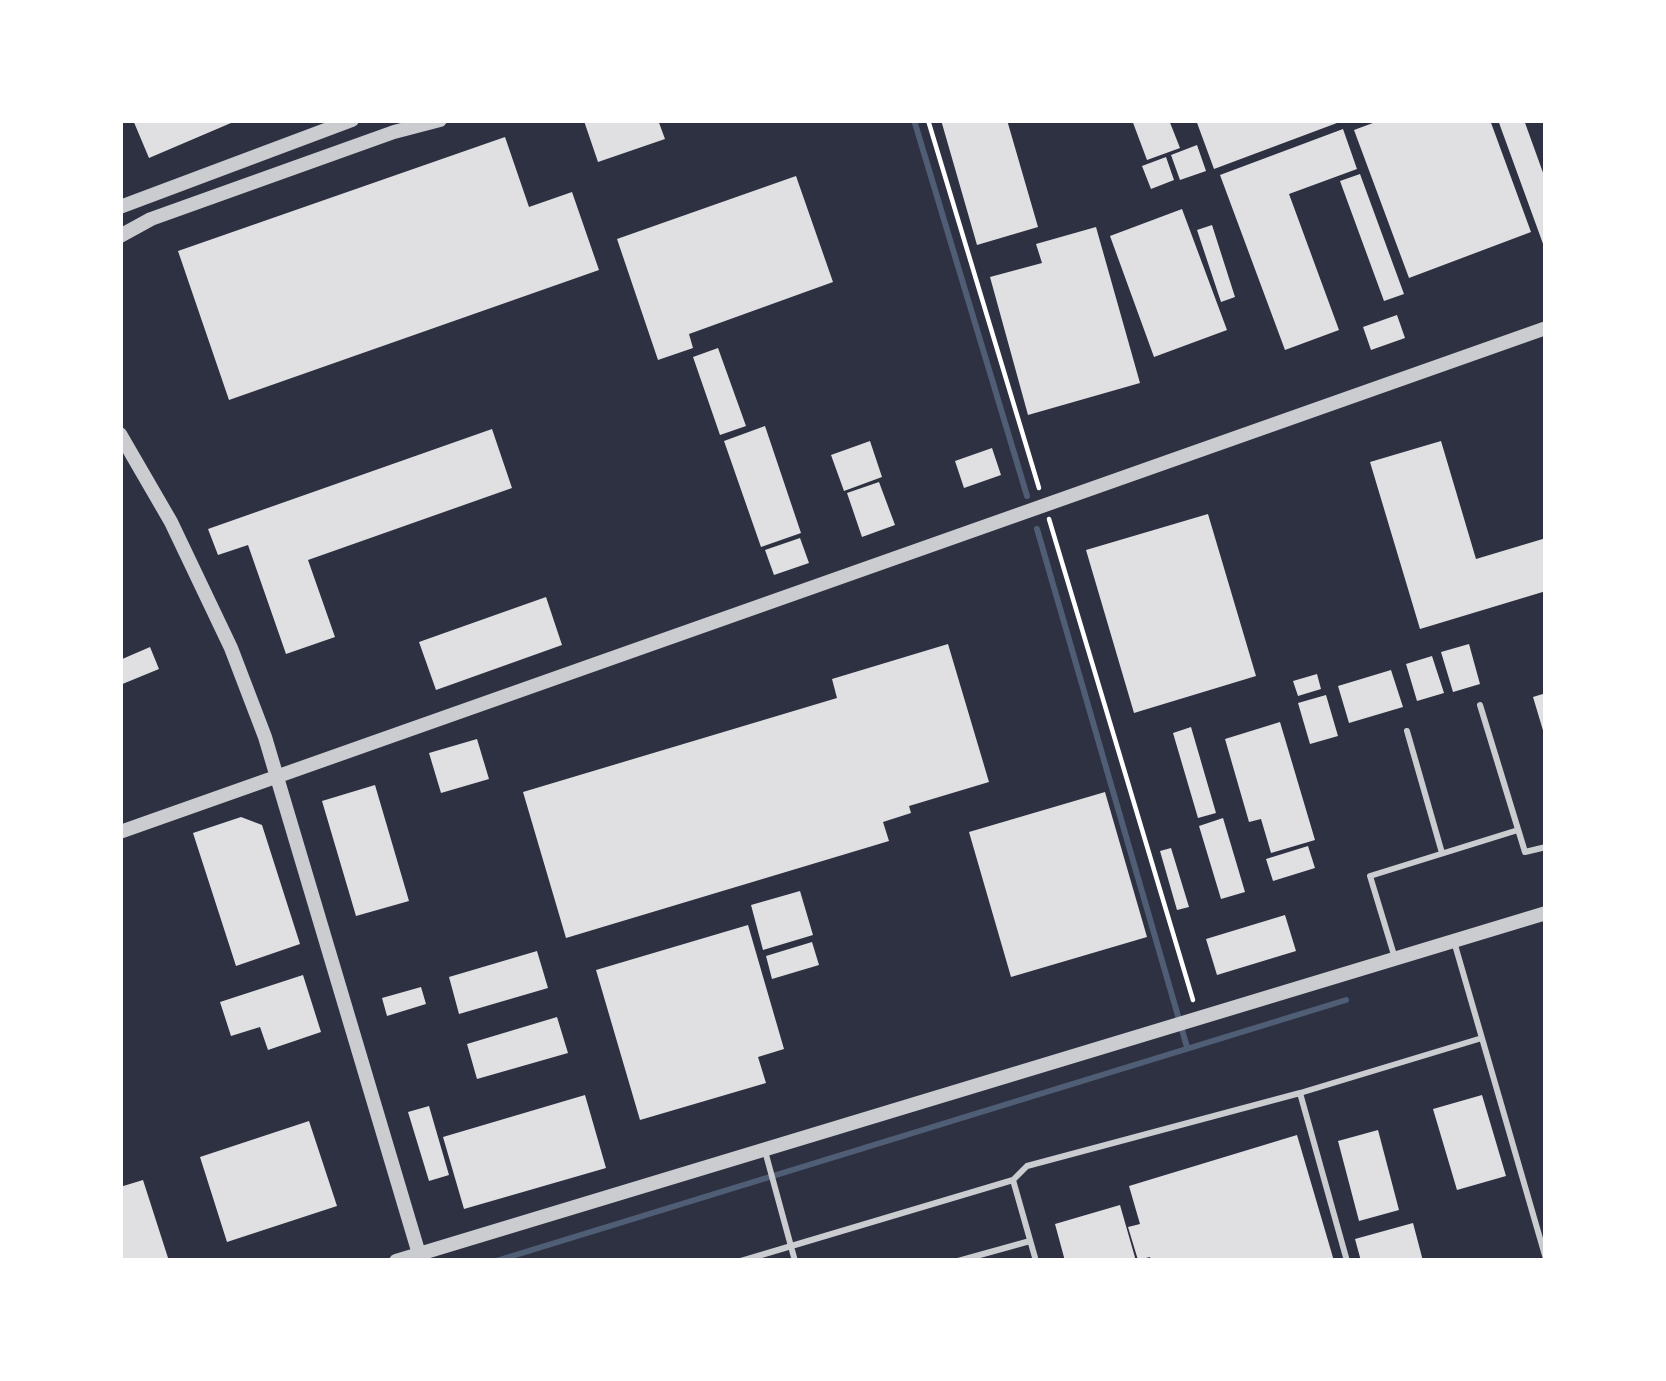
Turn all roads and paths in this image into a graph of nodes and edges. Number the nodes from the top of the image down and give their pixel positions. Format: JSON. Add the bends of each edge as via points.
{"nodes":[{"id":1,"x":352,"y":120,"type":"edge"},
{"id":2,"x":440,"y":120,"type":"edge"},
{"id":3,"x":928,"y":120,"type":"edge"},
{"id":4,"x":120,"y":207,"type":"edge"},
{"id":5,"x":120,"y":236,"type":"edge"},
{"id":6,"x":1546,"y":328,"type":"edge"},
{"id":7,"x":120,"y":434,"type":"edge"},
{"id":8,"x":1040,"y":490,"type":"dead end"},
{"id":9,"x":1049,"y":519,"type":"dead end"},
{"id":10,"x":1480,"y":705,"type":"dead end"},
{"id":11,"x":1407,"y":731,"type":"dead end"},
{"id":12,"x":278,"y":775,"type":"junction"},
{"id":13,"x":1519,"y":830,"type":"junction"},
{"id":14,"x":120,"y":832,"type":"edge"},
{"id":15,"x":1546,"y":847,"type":"edge"},
{"id":16,"x":1442,"y":854,"type":"junction"},
{"id":17,"x":1546,"y":913,"type":"edge"},
{"id":18,"x":1454,"y":941,"type":"junction"},
{"id":19,"x":1395,"y":959,"type":"junction"},
{"id":20,"x":1192,"y":1000,"type":"dead end"},
{"id":21,"x":1482,"y":1038,"type":"junction"},
{"id":22,"x":1300,"y":1093,"type":"junction"},
{"id":23,"x":764,"y":1147,"type":"junction"},
{"id":24,"x":1012,"y":1180,"type":"junction"},
{"id":25,"x":1030,"y":1241,"type":"junction"},
{"id":26,"x":790,"y":1246,"type":"junction"},
{"id":27,"x":418,"y":1255,"type":"junction"},
{"id":28,"x":1545,"y":1255,"type":"edge"},
{"id":29,"x":396,"y":1261,"type":"edge"},
{"id":30,"x":741,"y":1261,"type":"edge"},
{"id":31,"x":795,"y":1261,"type":"edge"},
{"id":32,"x":958,"y":1261,"type":"edge"},
{"id":33,"x":1036,"y":1261,"type":"edge"},
{"id":34,"x":1348,"y":1261,"type":"edge"}],
"edges":[{"from":1,"to":4,"type":"street"},
{"from":2,"to":5,"type":"street"},
{"from":3,"to":8,"type":"path"},
{"from":6,"to":12,"type":"street"},
{"from":7,"to":12,"type":"street","via":[[231,648]]},
{"from":9,"to":20,"type":"path"},
{"from":10,"to":13,"type":"lane"},
{"from":11,"to":16,"type":"lane"},
{"from":12,"to":14,"type":"street"},
{"from":12,"to":27,"type":"street"},
{"from":13,"to":15,"type":"lane","via":[[1526,852]]},
{"from":13,"to":16,"type":"lane"},
{"from":16,"to":19,"type":"lane","via":[[1370,876]]},
{"from":17,"to":18,"type":"street"},
{"from":18,"to":19,"type":"street"},
{"from":18,"to":21,"type":"lane"},
{"from":19,"to":23,"type":"street"},
{"from":21,"to":22,"type":"lane"},
{"from":21,"to":28,"type":"lane"},
{"from":22,"to":24,"type":"lane","via":[[1027,1166]]},
{"from":22,"to":34,"type":"lane"},
{"from":23,"to":26,"type":"lane"},
{"from":23,"to":27,"type":"street"},
{"from":24,"to":25,"type":"lane"},
{"from":24,"to":26,"type":"lane"},
{"from":25,"to":32,"type":"lane"},
{"from":25,"to":33,"type":"lane"},
{"from":26,"to":30,"type":"lane"},
{"from":26,"to":31,"type":"lane"},
{"from":27,"to":29,"type":"street"}]}
